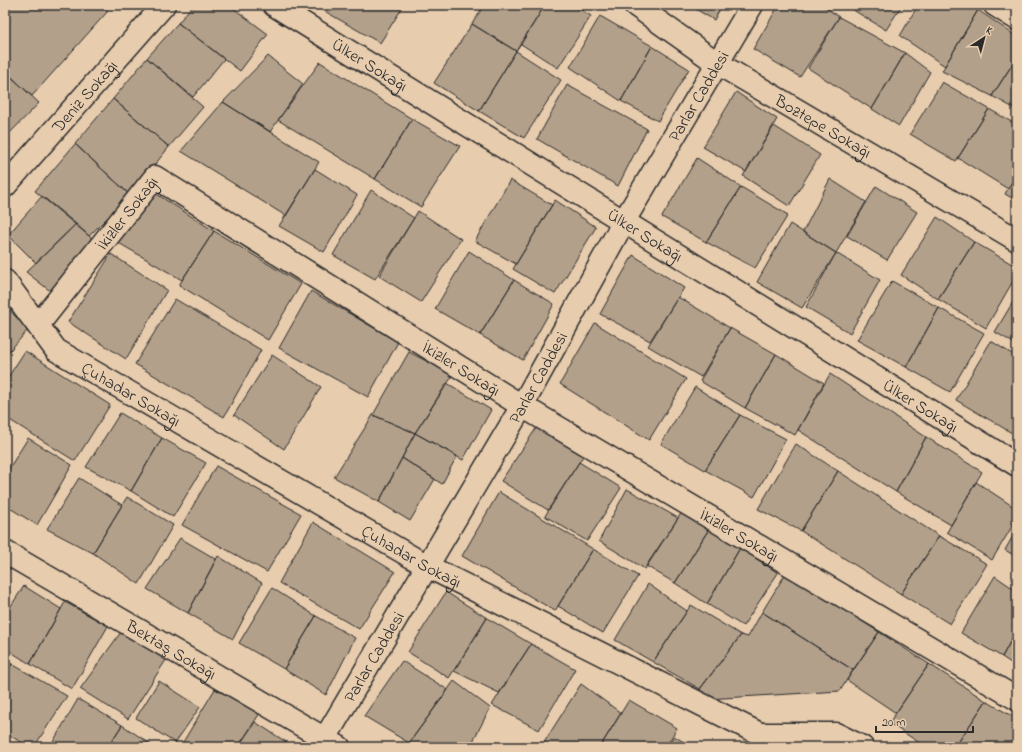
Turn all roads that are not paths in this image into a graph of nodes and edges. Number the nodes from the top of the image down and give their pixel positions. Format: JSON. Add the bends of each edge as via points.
{"nodes":[{"id":1,"x":164,"y":5,"type":"edge"},
{"id":2,"x":274,"y":5,"type":"edge"},
{"id":3,"x":635,"y":5,"type":"edge"},
{"id":4,"x":752,"y":5,"type":"edge"},
{"id":5,"x":995,"y":5,"type":"edge"},
{"id":6,"x":1017,"y":19,"type":"edge"},
{"id":7,"x":716,"y":63,"type":"junction"},
{"id":8,"x":5,"y":186,"type":"edge"},
{"id":9,"x":624,"y":221,"type":"junction"},
{"id":10,"x":1017,"y":240,"type":"edge"},
{"id":11,"x":5,"y":281,"type":"edge"},
{"id":12,"x":38,"y":325,"type":"junction"},
{"id":13,"x":522,"y":406,"type":"junction"},
{"id":14,"x":1017,"y":465,"type":"edge"},
{"id":15,"x":5,"y":552,"type":"edge"},
{"id":16,"x":427,"y":566,"type":"junction"},
{"id":17,"x":1017,"y":699,"type":"edge"},
{"id":18,"x":328,"y":744,"type":"edge"},
{"id":19,"x":862,"y":747,"type":"edge"}],
"edges":[{"from":1,"to":8,"type":"street","name":"Deniz Sokağı"},
{"from":2,"to":9,"type":"street","name":"Ülker Sokağı"},
{"from":3,"to":7,"type":"street","name":"Boztepe Sokağı"},
{"from":4,"to":7,"type":"street","name":"Parlar Caddesi"},
{"from":5,"to":6,"type":"street"},
{"from":7,"to":9,"type":"street","name":"Parlar Caddesi"},
{"from":7,"to":10,"type":"street","name":"Boztepe Sokağı"},
{"from":9,"to":13,"type":"street","name":"Parlar Caddesi"},
{"from":9,"to":14,"type":"street","name":"Ülker Sokağı"},
{"from":11,"to":12,"type":"street","name":"Çuhadar Sokağı"},
{"from":12,"to":13,"type":"street","name":"İkizler Sokağı","via":[[155,177]]},
{"from":12,"to":16,"type":"street","name":"Çuhadar Sokağı","via":[[56,350]]},
{"from":13,"to":16,"type":"street","name":"Parlar Caddesi"},
{"from":13,"to":17,"type":"street","name":"İkizler Sokağı"},
{"from":15,"to":18,"type":"street","name":"Bektaş Sokağı"},
{"from":16,"to":18,"type":"street","name":"Parlar Caddesi"},
{"from":16,"to":19,"type":"street","name":"Çuhadar Sokağı","via":[[760,734],[836,734]]}]}
